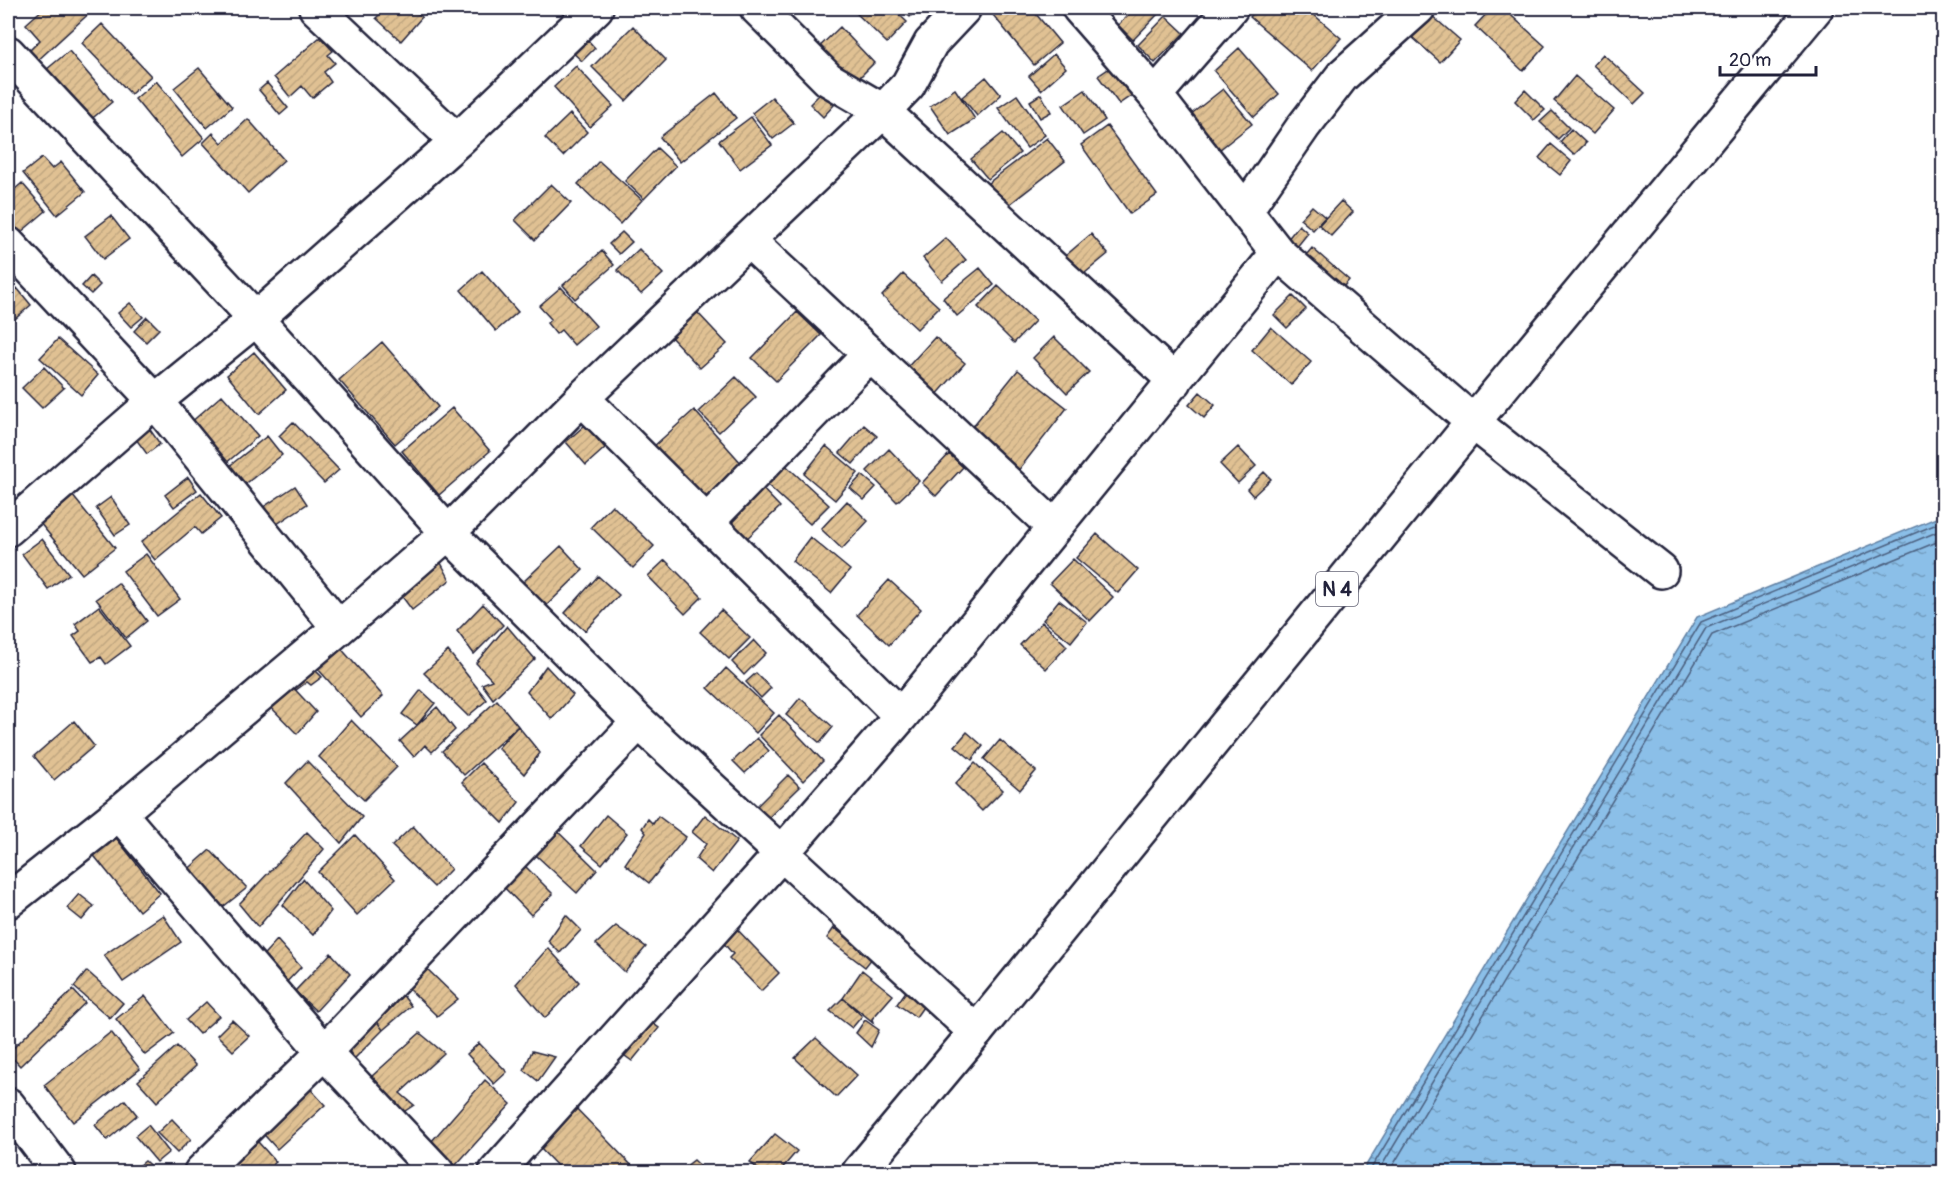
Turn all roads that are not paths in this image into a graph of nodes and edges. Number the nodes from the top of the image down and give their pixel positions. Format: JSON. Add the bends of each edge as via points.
{"nodes":[{"id":1,"x":316,"y":8,"type":"edge"},
{"id":2,"x":596,"y":8,"type":"edge"},
{"id":3,"x":758,"y":8,"type":"edge"},
{"id":4,"x":964,"y":8,"type":"edge"},
{"id":5,"x":1079,"y":8,"type":"edge"},
{"id":6,"x":1231,"y":8,"type":"edge"},
{"id":7,"x":1418,"y":8,"type":"edge"},
{"id":8,"x":1816,"y":8,"type":"edge"},
{"id":9,"x":8,"y":53,"type":"edge"},
{"id":10,"x":1155,"y":94,"type":"junction"},
{"id":11,"x":883,"y":111,"type":"junction"},
{"id":12,"x":457,"y":141,"type":"junction"},
{"id":13,"x":1245,"y":212,"type":"junction"},
{"id":14,"x":748,"y":240,"type":"junction"},
{"id":15,"x":8,"y":244,"type":"edge"},
{"id":16,"x":1278,"y":254,"type":"junction"},
{"id":17,"x":256,"y":319,"type":"junction"},
{"id":18,"x":870,"y":354,"type":"junction"},
{"id":19,"x":1175,"y":381,"type":"junction"},
{"id":20,"x":582,"y":398,"type":"junction"},
{"id":21,"x":155,"y":401,"type":"junction"},
{"id":22,"x":1473,"y":422,"type":"junction"},
{"id":23,"x":707,"y":522,"type":"junction"},
{"id":24,"x":1054,"y":526,"type":"junction"},
{"id":25,"x":8,"y":529,"type":"edge"},
{"id":26,"x":448,"y":533,"type":"junction"},
{"id":27,"x":1661,"y":571,"type":"dead end"},
{"id":28,"x":339,"y":628,"type":"junction"},
{"id":29,"x":900,"y":716,"type":"junction"},
{"id":30,"x":639,"y":722,"type":"junction"},
{"id":31,"x":119,"y":813,"type":"junction"},
{"id":32,"x":781,"y":854,"type":"junction"},
{"id":33,"x":8,"y":901,"type":"edge"},
{"id":34,"x":976,"y":1032,"type":"junction"},
{"id":35,"x":324,"y":1052,"type":"junction"},
{"id":36,"x":12,"y":1122,"type":"edge"},
{"id":37,"x":59,"y":1173,"type":"edge"},
{"id":38,"x":201,"y":1173,"type":"edge"},
{"id":39,"x":437,"y":1173,"type":"edge"},
{"id":40,"x":496,"y":1173,"type":"edge"},
{"id":41,"x":859,"y":1173,"type":"edge"}],
"edges":[{"from":1,"to":12,"type":"main road"},
{"from":2,"to":12,"type":"main road"},
{"from":3,"to":11,"type":"main road","via":[[828,79]]},
{"from":4,"to":11,"type":"main road","via":[[931,43],[908,85]]},
{"from":5,"to":10,"type":"main road"},
{"from":6,"to":10,"type":"main road"},
{"from":7,"to":13,"type":"main road","via":[[1343,75]]},
{"from":8,"to":22,"type":"main road","number":"N 4"},
{"from":9,"to":17,"type":"main road"},
{"from":10,"to":13,"type":"main road"},
{"from":11,"to":14,"type":"main road"},
{"from":11,"to":19,"type":"main road"},
{"from":12,"to":17,"type":"main road"},
{"from":13,"to":16,"type":"main road"},
{"from":14,"to":18,"type":"main road"},
{"from":14,"to":20,"type":"main road"},
{"from":15,"to":21,"type":"main road"},
{"from":16,"to":19,"type":"main road"},
{"from":16,"to":22,"type":"main road"},
{"from":17,"to":21,"type":"main road"},
{"from":17,"to":26,"type":"main road"},
{"from":18,"to":23,"type":"main road"},
{"from":18,"to":24,"type":"main road"},
{"from":19,"to":24,"type":"main road"},
{"from":20,"to":23,"type":"main road"},
{"from":20,"to":26,"type":"main road"},
{"from":21,"to":25,"type":"main road"},
{"from":21,"to":28,"type":"main road"},
{"from":22,"to":27,"type":"main road"},
{"from":22,"to":34,"type":"main road","number":"N 4"},
{"from":23,"to":29,"type":"main road"},
{"from":24,"to":29,"type":"main road"},
{"from":26,"to":28,"type":"main road"},
{"from":26,"to":30,"type":"main road"},
{"from":28,"to":31,"type":"main road"},
{"from":29,"to":32,"type":"main road"},
{"from":30,"to":32,"type":"main road"},
{"from":30,"to":35,"type":"main road"},
{"from":31,"to":33,"type":"main road"},
{"from":31,"to":35,"type":"main road"},
{"from":32,"to":34,"type":"main road"},
{"from":32,"to":40,"type":"main road"},
{"from":34,"to":41,"type":"main road","number":"N 4"},
{"from":35,"to":38,"type":"main road"},
{"from":35,"to":39,"type":"main road"},
{"from":36,"to":37,"type":"main road"}]}
